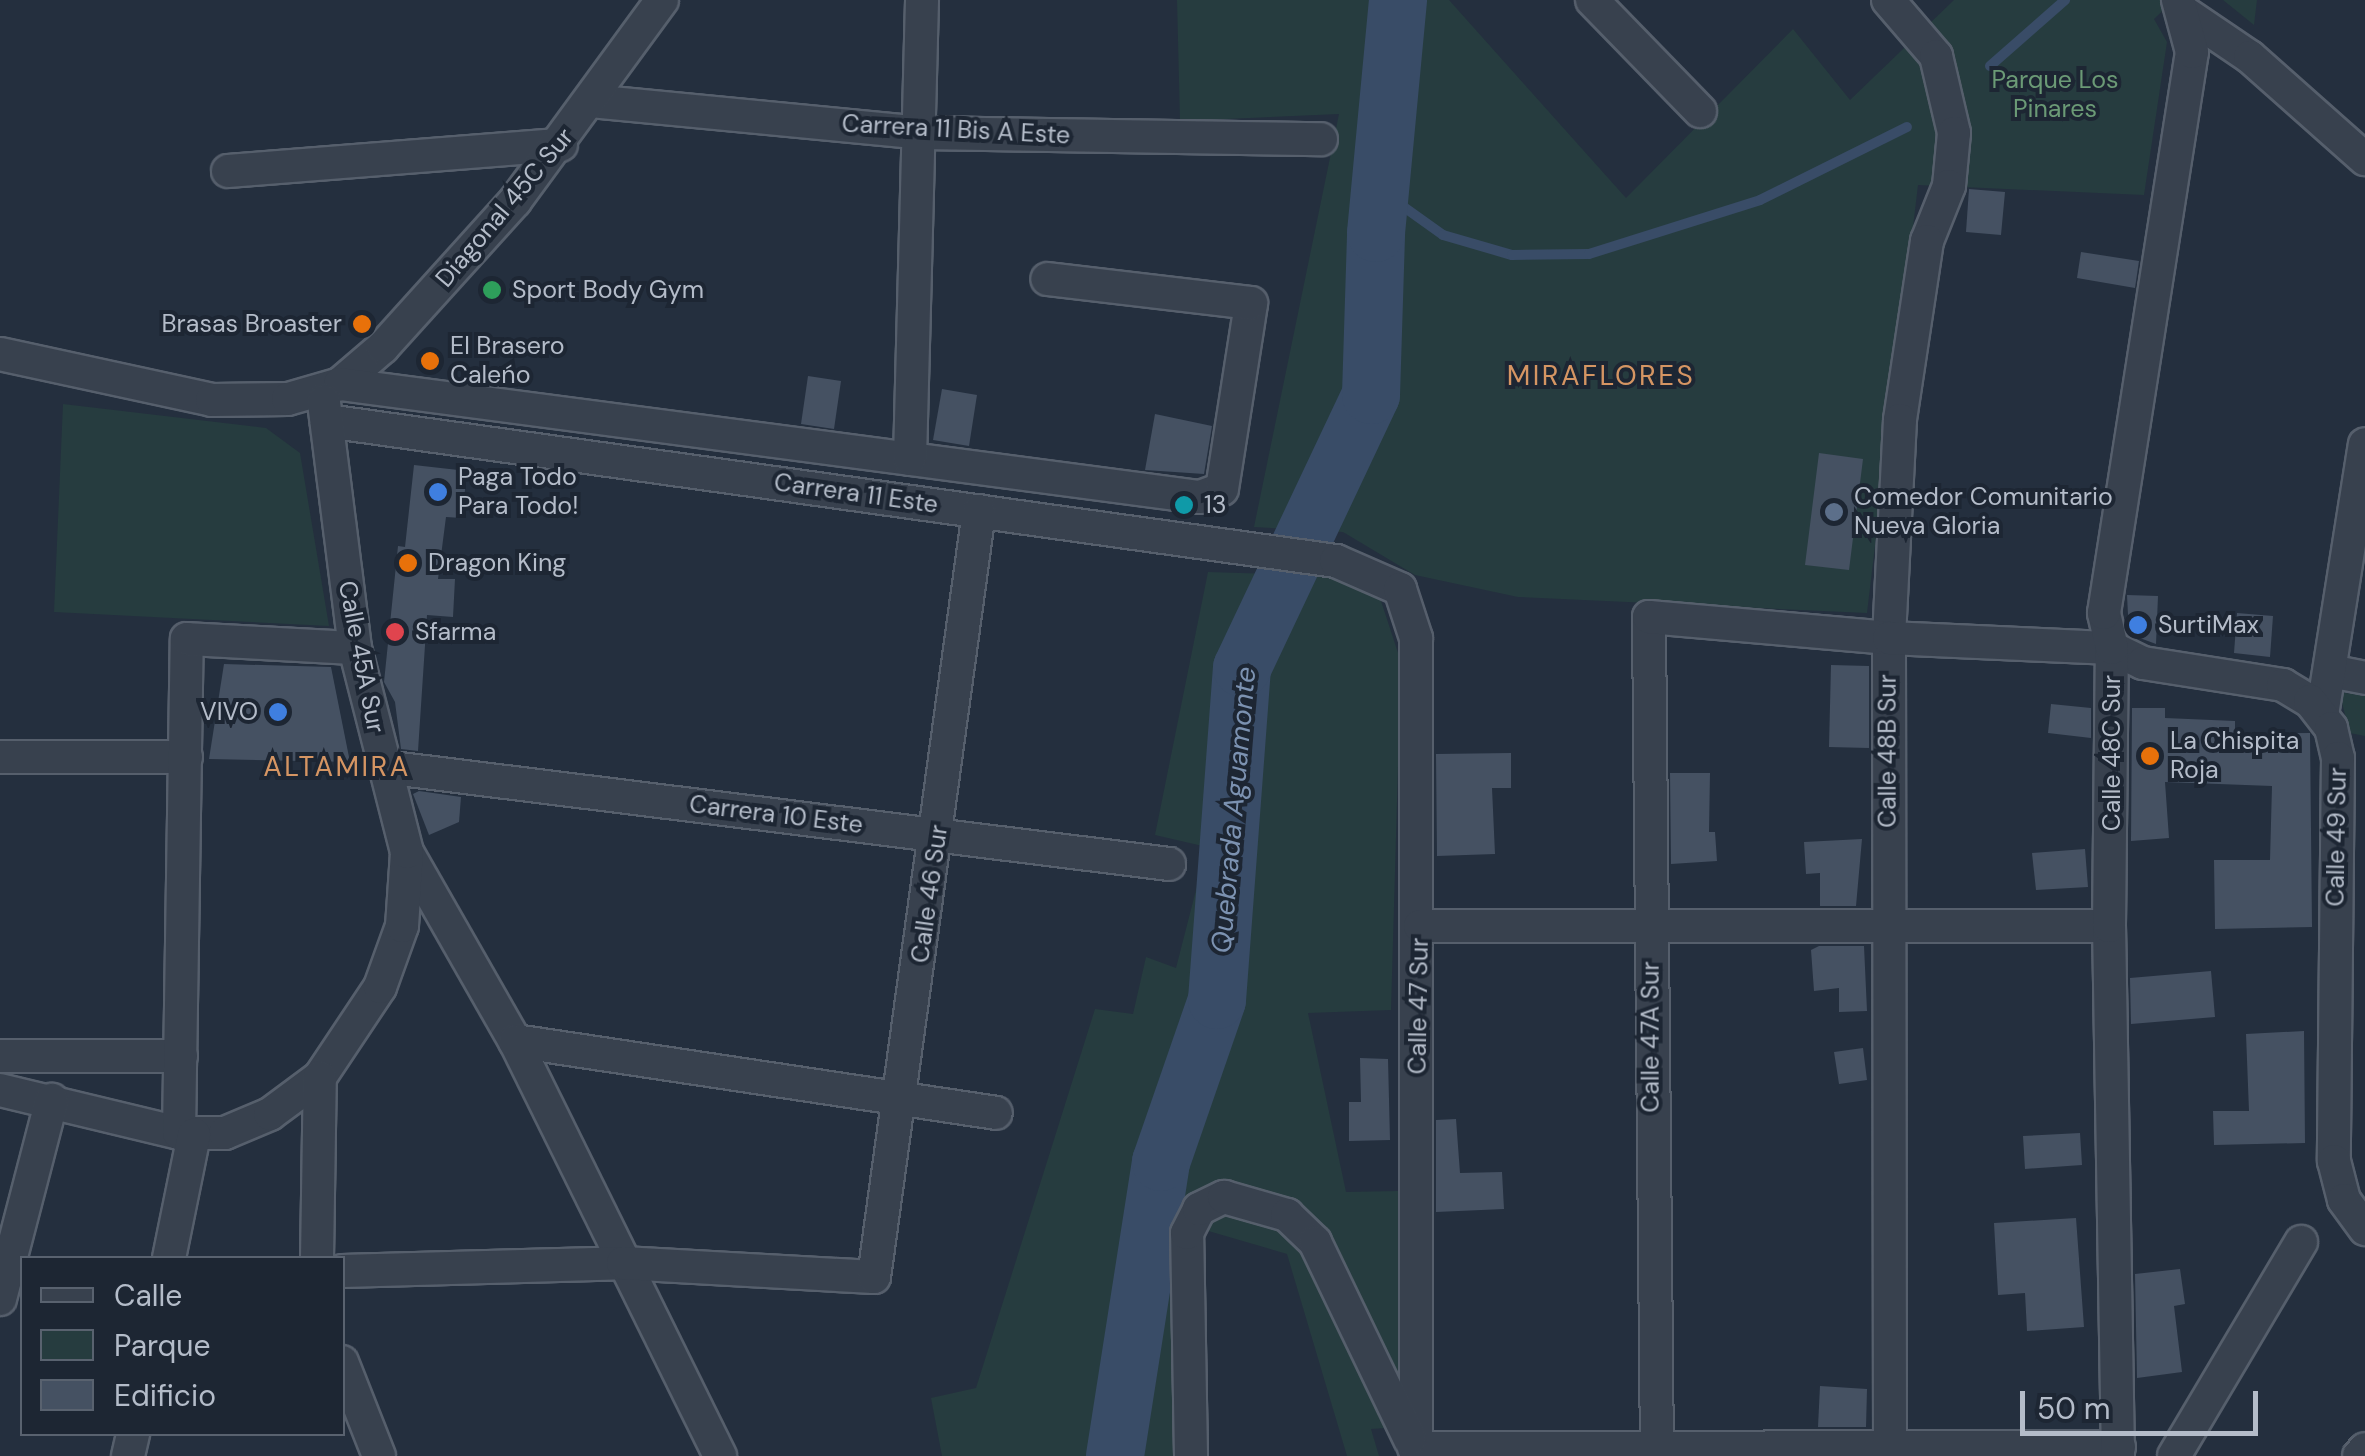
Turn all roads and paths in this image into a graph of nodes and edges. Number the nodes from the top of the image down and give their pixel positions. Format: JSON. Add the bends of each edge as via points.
{"nodes":[{"id":1,"x":662,"y":0,"type":"edge"},
{"id":2,"x":922,"y":0,"type":"edge"},
{"id":3,"x":1592,"y":0,"type":"edge"},
{"id":4,"x":1888,"y":0,"type":"edge"},
{"id":5,"x":2182,"y":6,"type":"edge"},
{"id":6,"x":591,"y":101,"type":"junction"},
{"id":7,"x":1700,"y":112,"type":"dead end"},
{"id":8,"x":921,"y":133,"type":"junction"},
{"id":9,"x":1321,"y":139,"type":"dead end"},
{"id":10,"x":561,"y":145,"type":"junction"},
{"id":11,"x":2365,"y":159,"type":"edge"},
{"id":12,"x":228,"y":171,"type":"dead end"},
{"id":13,"x":1048,"y":279,"type":"dead end"},
{"id":14,"x":0,"y":354,"type":"edge"},
{"id":15,"x":330,"y":399,"type":"junction"},
{"id":16,"x":2365,"y":444,"type":"edge"},
{"id":17,"x":910,"y":459,"type":"junction"},
{"id":18,"x":979,"y":511,"type":"junction"},
{"id":19,"x":1382,"y":576,"type":"joint"},
{"id":20,"x":1889,"y":638,"type":"junction"},
{"id":21,"x":354,"y":648,"type":"junction"},
{"id":22,"x":2112,"y":648,"type":"junction"},
{"id":23,"x":2330,"y":671,"type":"junction"},
{"id":24,"x":2365,"y":678,"type":"edge"},
{"id":25,"x":2322,"y":715,"type":"junction"},
{"id":26,"x":186,"y":756,"type":"junction"},
{"id":27,"x":0,"y":757,"type":"edge"},
{"id":28,"x":384,"y":767,"type":"junction"},
{"id":29,"x":938,"y":835,"type":"junction"},
{"id":30,"x":407,"y":852,"type":"junction"},
{"id":31,"x":1168,"y":864,"type":"dead end"},
{"id":32,"x":1420,"y":926,"type":"junction"},
{"id":33,"x":1650,"y":926,"type":"junction"},
{"id":34,"x":1889,"y":926,"type":"junction"},
{"id":35,"x":2109,"y":926,"type":"junction"},
{"id":36,"x":514,"y":1041,"type":"junction"},
{"id":37,"x":0,"y":1056,"type":"edge"},
{"id":38,"x":181,"y":1056,"type":"junction"},
{"id":39,"x":320,"y":1076,"type":"junction"},
{"id":40,"x":0,"y":1090,"type":"edge"},
{"id":41,"x":903,"y":1095,"type":"junction"},
{"id":42,"x":52,"y":1100,"type":"junction"},
{"id":43,"x":996,"y":1113,"type":"dead end"},
{"id":44,"x":186,"y":1134,"type":"junction"},
{"id":45,"x":2365,"y":1167,"type":"edge"},
{"id":46,"x":2344,"y":1200,"type":"junction"},
{"id":47,"x":2365,"y":1229,"type":"edge"},
{"id":48,"x":2301,"y":1242,"type":"dead end"},
{"id":49,"x":169,"y":1256,"type":"edge"},
{"id":50,"x":317,"y":1256,"type":"edge"},
{"id":51,"x":623,"y":1263,"type":"junction"},
{"id":52,"x":345,"y":1271,"type":"edge"},
{"id":53,"x":0,"y":1298,"type":"edge"},
{"id":54,"x":345,"y":1370,"type":"edge"},
{"id":55,"x":2365,"y":1449,"type":"edge"},
{"id":56,"x":1656,"y":1451,"type":"edge"},
{"id":57,"x":1889,"y":1451,"type":"edge"},
{"id":58,"x":2118,"y":1451,"type":"edge"},
{"id":59,"x":1415,"y":1452,"type":"edge"},
{"id":60,"x":379,"y":1456,"type":"edge"},
{"id":61,"x":720,"y":1456,"type":"edge"},
{"id":62,"x":1191,"y":1456,"type":"edge"},
{"id":63,"x":2174,"y":1456,"type":"edge"},
{"id":64,"x":2359,"y":1456,"type":"edge"}],
"edges":[{"from":1,"to":6,"type":"street","name":"Diagonal 45C Sur"},
{"from":2,"to":8,"type":"street"},
{"from":3,"to":7,"type":"street"},
{"from":4,"to":20,"type":"street","name":"Calle 48B Sur","via":[[1936,56],[1952,107],[1953,160],[1927,241],[1900,420]]},
{"from":5,"to":11,"type":"street"},
{"from":5,"to":22,"type":"street","name":"Calle 48C Sur","via":[[2192,52],[2105,602]]},
{"from":6,"to":8,"type":"street","name":"Carrera 11 Bis A Este"},
{"from":6,"to":10,"type":"street","name":"Diagonal 45C Sur"},
{"from":8,"to":9,"type":"street","name":"Carrera 11 Bis A Este"},
{"from":8,"to":17,"type":"street"},
{"from":10,"to":12,"type":"street"},
{"from":10,"to":15,"type":"street","name":"Diagonal 45C Sur","via":[[435,292]]},
{"from":13,"to":17,"type":"street","name":"Carrera 11 Este","via":[[1244,297],[1254,312],[1222,489],[1212,496]]},
{"from":14,"to":15,"type":"street","name":"Carrera 11 Este","via":[[212,400]]},
{"from":15,"to":17,"type":"street","name":"Carrera 11 Este"},
{"from":15,"to":18,"type":"street","name":"Carrera 11 Este"},
{"from":15,"to":21,"type":"street","name":"Calle 45A Sur"},
{"from":16,"to":23,"type":"street","name":"Calle 49 Sur"},
{"from":18,"to":19,"type":"street","name":"Carrera 11 Este","via":[[1336,561]]},
{"from":18,"to":29,"type":"street","name":"Calle 46 Sur"},
{"from":19,"to":32,"type":"street","name":"Calle 47 Sur","via":[[1400,589],[1416,638]]},
{"from":20,"to":22,"type":"street"},
{"from":20,"to":33,"type":"street","name":"Calle 47A Sur","via":[[1649,617]]},
{"from":20,"to":34,"type":"street","name":"Calle 48B Sur"},
{"from":21,"to":26,"type":"street","via":[[188,639]]},
{"from":21,"to":28,"type":"street","name":"Calle 45A Sur"},
{"from":22,"to":25,"type":"street","via":[[2143,663],[2283,685]]},
{"from":22,"to":35,"type":"street","name":"Calle 48C Sur"},
{"from":23,"to":24,"type":"street"},
{"from":23,"to":25,"type":"street","name":"Calle 49 Sur"},
{"from":25,"to":46,"type":"street","name":"Calle 49 Sur","via":[[2338,758],[2332,1134]]},
{"from":26,"to":27,"type":"street"},
{"from":26,"to":38,"type":"street"},
{"from":28,"to":29,"type":"street","name":"Carrera 10 Este"},
{"from":28,"to":30,"type":"street","name":"Calle 45A Sur"},
{"from":29,"to":31,"type":"street","name":"Carrera 10 Este"},
{"from":29,"to":41,"type":"street","name":"Calle 46 Sur"},
{"from":30,"to":36,"type":"street"},
{"from":30,"to":39,"type":"street","name":"Calle 45A Sur","via":[[407,894],[392,958],[365,1016]]},
{"from":32,"to":33,"type":"street"},
{"from":32,"to":59,"type":"street","name":"Calle 47 Sur"},
{"from":33,"to":34,"type":"street"},
{"from":33,"to":56,"type":"street","name":"Calle 47A Sur"},
{"from":34,"to":35,"type":"street"},
{"from":34,"to":57,"type":"street","name":"Calle 48B Sur"},
{"from":35,"to":58,"type":"street","name":"Calle 48C Sur"},
{"from":36,"to":41,"type":"street"},
{"from":36,"to":51,"type":"street"},
{"from":37,"to":38,"type":"street"},
{"from":38,"to":44,"type":"street"},
{"from":39,"to":44,"type":"street","name":"Calle 45A Sur","via":[[248,1125]]},
{"from":39,"to":50,"type":"street"},
{"from":40,"to":42,"type":"street"},
{"from":41,"to":43,"type":"street"},
{"from":41,"to":51,"type":"street","name":"Calle 46 Sur","via":[[874,1276]]},
{"from":42,"to":44,"type":"street"},
{"from":42,"to":53,"type":"street"},
{"from":44,"to":49,"type":"street"},
{"from":45,"to":46,"type":"street"},
{"from":46,"to":47,"type":"street","name":"Calle 49 Sur"},
{"from":48,"to":63,"type":"street"},
{"from":51,"to":52,"type":"street"},
{"from":51,"to":61,"type":"street"},
{"from":54,"to":60,"type":"street"},
{"from":55,"to":64,"type":"street"},
{"from":56,"to":57,"type":"street"},
{"from":56,"to":59,"type":"street"},
{"from":57,"to":58,"type":"street"},
{"from":59,"to":62,"type":"street","via":[[1316,1242],[1269,1206],[1232,1198],[1211,1201],[1187,1233]]}]}
